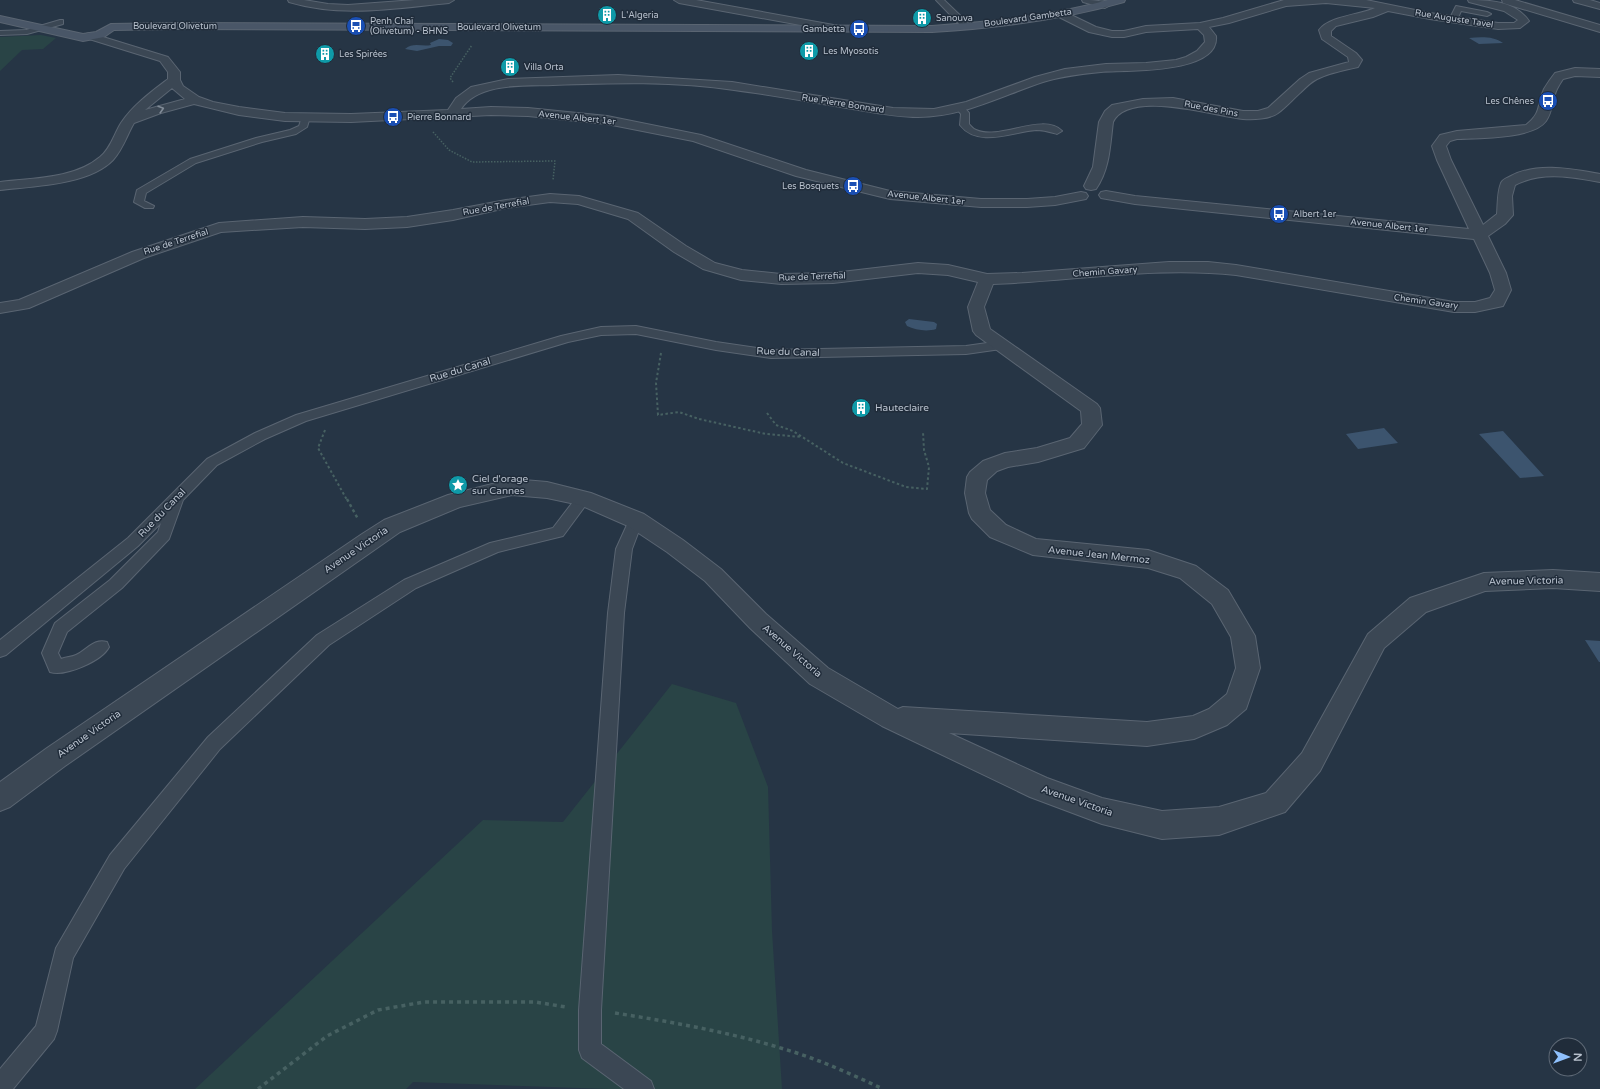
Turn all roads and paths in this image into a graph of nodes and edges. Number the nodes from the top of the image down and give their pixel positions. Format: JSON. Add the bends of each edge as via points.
{"nodes":[{"id":1,"x":293,"y":0,"type":"edge"},
{"id":2,"x":399,"y":0,"type":"edge"},
{"id":3,"x":449,"y":0,"type":"edge"},
{"id":4,"x":679,"y":0,"type":"edge"},
{"id":5,"x":728,"y":0,"type":"edge"},
{"id":6,"x":940,"y":0,"type":"edge"},
{"id":7,"x":1087,"y":0,"type":"edge"},
{"id":8,"x":1120,"y":0,"type":"edge"},
{"id":9,"x":1326,"y":0,"type":"edge"},
{"id":10,"x":1473,"y":0,"type":"edge"},
{"id":11,"x":1502,"y":0,"type":"edge"},
{"id":12,"x":1578,"y":0,"type":"edge"},
{"id":13,"x":429,"y":1,"type":"edge"},
{"id":14,"x":388,"y":5,"type":"junction"},
{"id":15,"x":1105,"y":5,"type":"junction"},
{"id":16,"x":709,"y":6,"type":"junction"},
{"id":17,"x":1600,"y":6,"type":"edge"},
{"id":18,"x":1387,"y":7,"type":"junction"},
{"id":19,"x":0,"y":14,"type":"edge"},
{"id":20,"x":1487,"y":14,"type":"dead end"},
{"id":21,"x":763,"y":15,"type":"junction"},
{"id":22,"x":1063,"y":15,"type":"junction"},
{"id":23,"x":0,"y":19,"type":"edge"},
{"id":24,"x":1453,"y":20,"type":"junction"},
{"id":25,"x":97,"y":23,"type":"dead end"},
{"id":26,"x":70,"y":24,"type":"junction"},
{"id":27,"x":966,"y":26,"type":"junction"},
{"id":28,"x":1200,"y":26,"type":"junction"},
{"id":29,"x":110,"y":27,"type":"junction"},
{"id":30,"x":45,"y":28,"type":"junction"},
{"id":31,"x":771,"y":28,"type":"junction"},
{"id":32,"x":839,"y":29,"type":"junction"},
{"id":33,"x":1600,"y":29,"type":"edge"},
{"id":34,"x":0,"y":34,"type":"edge"},
{"id":35,"x":69,"y":35,"type":"junction"},
{"id":36,"x":90,"y":36,"type":"junction"},
{"id":37,"x":474,"y":43,"type":"dead end"},
{"id":38,"x":1600,"y":73,"type":"edge"},
{"id":39,"x":174,"y":80,"type":"junction"},
{"id":40,"x":475,"y":90,"type":"junction"},
{"id":41,"x":195,"y":100,"type":"junction"},
{"id":42,"x":960,"y":108,"type":"junction"},
{"id":43,"x":452,"y":113,"type":"junction"},
{"id":44,"x":418,"y":116,"type":"junction"},
{"id":45,"x":306,"y":117,"type":"junction"},
{"id":46,"x":128,"y":122,"type":"junction"},
{"id":47,"x":1057,"y":131,"type":"dead end"},
{"id":48,"x":1600,"y":178,"type":"edge"},
{"id":49,"x":553,"y":181,"type":"dead end"},
{"id":50,"x":0,"y":186,"type":"edge"},
{"id":51,"x":1086,"y":191,"type":"junction"},
{"id":52,"x":149,"y":206,"type":"dead end"},
{"id":53,"x":1480,"y":235,"type":"junction"},
{"id":54,"x":987,"y":279,"type":"junction"},
{"id":55,"x":0,"y":308,"type":"edge"},
{"id":56,"x":1001,"y":346,"type":"junction"},
{"id":57,"x":663,"y":348,"type":"dead end"},
{"id":58,"x":767,"y":413,"type":"dead end"},
{"id":59,"x":327,"y":427,"type":"dead end"},
{"id":60,"x":923,"y":432,"type":"dead end"},
{"id":61,"x":804,"y":438,"type":"junction"},
{"id":62,"x":178,"y":497,"type":"junction"},
{"id":63,"x":584,"y":498,"type":"junction"},
{"id":64,"x":636,"y":520,"type":"junction"},
{"id":65,"x":370,"y":540,"type":"junction"},
{"id":66,"x":1600,"y":582,"type":"edge"},
{"id":67,"x":101,"y":647,"type":"dead end"},
{"id":68,"x":0,"y":650,"type":"edge"},
{"id":69,"x":891,"y":718,"type":"junction"},
{"id":70,"x":0,"y":798,"type":"edge"},
{"id":71,"x":0,"y":1087,"type":"edge"},
{"id":72,"x":642,"y":1089,"type":"edge"}],
"edges":[{"from":1,"to":14,"type":"street","via":[[329,7]]},
{"from":2,"to":14,"type":"street"},
{"from":3,"to":13,"type":"street"},
{"from":4,"to":16,"type":"street"},
{"from":5,"to":16,"type":"street"},
{"from":6,"to":27,"type":"lane"},
{"from":7,"to":15,"type":"street"},
{"from":8,"to":15,"type":"main road","name":"Boulevard Gambetta"},
{"from":9,"to":18,"type":"street","name":"Rue Auguste Tavel"},
{"from":9,"to":28,"type":"street","name":"Rue Auguste Tavel","via":[[1285,4]]},
{"from":10,"to":24,"type":"street","name":"Rue Auguste Tavel","via":[[1506,8],[1524,21],[1508,27]]},
{"from":11,"to":33,"type":"street"},
{"from":12,"to":17,"type":"street"},
{"from":13,"to":14,"type":"street"},
{"from":15,"to":22,"type":"main road","name":"Boulevard Gambetta"},
{"from":16,"to":21,"type":"street"},
{"from":18,"to":24,"type":"street","name":"Rue Auguste Tavel"},
{"from":18,"to":51,"type":"street","name":"Rue des Pins","via":[[1368,15],[1332,24],[1325,30],[1326,37],[1352,55],[1356,60],[1354,64],[1313,76],[1273,111],[1243,115],[1190,104],[1158,102],[1117,108],[1106,122],[1100,167]]},
{"from":19,"to":26,"type":"main road"},
{"from":20,"to":24,"type":"lane","via":[[1459,8]]},
{"from":21,"to":31,"type":"street","via":[[770,22]]},
{"from":21,"to":32,"type":"street"},
{"from":22,"to":27,"type":"main road","name":"Boulevard Gambetta"},
{"from":22,"to":28,"type":"street","name":"Rue Auguste Tavel","via":[[1093,30],[1112,34],[1155,28]]},
{"from":23,"to":30,"type":"main road"},
{"from":25,"to":29,"type":"main road"},
{"from":26,"to":30,"type":"lane"},
{"from":26,"to":35,"type":"main road"},
{"from":27,"to":32,"type":"main road","name":"Boulevard Gambetta"},
{"from":28,"to":42,"type":"street","name":"Rue Pierre Bonnard","via":[[1211,36],[1212,41],[1200,55],[1189,60],[1056,74]]},
{"from":29,"to":31,"type":"main road","name":"Boulevard Olivetum"},
{"from":29,"to":36,"type":"main road","via":[[102,33]]},
{"from":30,"to":34,"type":"lane"},
{"from":30,"to":35,"type":"main road"},
{"from":31,"to":32,"type":"main road","name":"Boulevard Olivetum"},
{"from":35,"to":36,"type":"main road","via":[[79,38]]},
{"from":36,"to":39,"type":"street","name":"Avenue Albert 1er","via":[[164,59],[174,72]]},
{"from":37,"to":40,"type":"path","via":[[450,78],[453,82]]},
{"from":38,"to":53,"type":"street","name":"Chemin Gavary","via":[[1575,72],[1559,76],[1550,90],[1540,120],[1530,128],[1457,135],[1445,138],[1439,146]]},
{"from":39,"to":41,"type":"street","name":"Avenue Albert 1er","via":[[178,88]]},
{"from":39,"to":46,"type":"street","via":[[151,98]]},
{"from":40,"to":42,"type":"street","name":"Rue Pierre Bonnard","via":[[508,83],[626,79],[732,86],[916,114]]},
{"from":40,"to":43,"type":"street","name":"Rue Pierre Bonnard","via":[[460,101]]},
{"from":41,"to":45,"type":"street","name":"Avenue Albert 1er","via":[[239,111]]},
{"from":46,"to":41,"type":"street","one_way":true,"via":[[156,110]]},
{"from":42,"to":47,"type":"lane","via":[[965,113],[964,125],[975,134],[987,135],[1031,129]]},
{"from":43,"to":44,"type":"street","name":"Avenue Albert 1er"},
{"from":43,"to":51,"type":"street","name":"Avenue Albert 1er","via":[[528,112],[607,120],[696,138],[801,173],[890,195],[980,203],[1020,203],[1055,201]]},
{"from":44,"to":45,"type":"street","name":"Avenue Albert 1er"},
{"from":44,"to":49,"type":"path","via":[[449,150],[472,162],[555,161]]},
{"from":45,"to":52,"type":"lane","via":[[303,127],[293,132],[193,161],[141,192],[139,202]]},
{"from":46,"to":50,"type":"street","via":[[106,160],[95,167],[67,176]]},
{"from":48,"to":53,"type":"street","via":[[1553,172],[1538,172],[1518,177],[1508,183],[1505,215]]},
{"from":51,"to":53,"type":"street","name":"Avenue Albert 1er","via":[[1089,199],[1098,200],[1106,195]]},
{"from":53,"to":54,"type":"street","name":"Chemin Gavary","via":[[1503,290],[1497,302],[1475,307],[1454,307],[1208,267],[1169,267]]},
{"from":54,"to":55,"type":"street","name":"Rue de Terrefial","via":[[948,270],[918,268],[833,278],[781,279],[741,275],[709,266],[633,216],[579,200],[550,198],[407,222],[303,222],[219,228],[138,255],[23,304]]},
{"from":54,"to":56,"type":"street","name":"Avenue Jean Mermoz","via":[[976,307],[982,331]]},
{"from":56,"to":62,"type":"lane","name":"Rue du Canal","via":[[966,350],[771,354],[636,330],[601,331],[565,339],[301,418],[260,436],[212,462]]},
{"from":56,"to":69,"type":"street","name":"Avenue Jean Mermoz","via":[[1090,408],[1092,425],[1077,443],[990,466],[978,477],[975,493],[980,513],[998,531],[1033,547],[1148,559],[1188,572],[1220,597],[1243,636],[1248,668],[1237,701],[1218,718],[1194,727],[1147,734]]},
{"from":57,"to":61,"type":"path","via":[[656,383],[658,415],[679,412],[766,434]]},
{"from":58,"to":61,"type":"path","via":[[776,425]]},
{"from":59,"to":65,"type":"path","via":[[318,448]]},
{"from":60,"to":61,"type":"path","via":[[924,450],[929,467],[927,489],[906,487],[844,463]]},
{"from":62,"to":67,"type":"lane","via":[[164,535],[116,584],[61,628],[50,653],[56,667],[80,661]]},
{"from":62,"to":68,"type":"lane","name":"Rue du Canal","via":[[133,542]]},
{"from":63,"to":64,"type":"street","name":"Avenue Victoria"},
{"from":63,"to":65,"type":"street","name":"Avenue Victoria","via":[[547,490],[512,487],[455,500],[392,526]]},
{"from":63,"to":71,"type":"lane","via":[[558,532],[495,547],[410,584],[323,640],[214,743],[117,862],[63,955],[46,1031]]},
{"from":64,"to":69,"type":"street","name":"Avenue Victoria","via":[[714,575],[758,621],[819,676]]},
{"from":64,"to":72,"type":"lane","via":[[624,549],[616,613],[590,1010],[590,1050]]},
{"from":65,"to":70,"type":"street","name":"Avenue Victoria"},
{"from":66,"to":69,"type":"street","name":"Avenue Victoria","via":[[1553,579],[1484,582],[1418,606],[1376,641],[1311,762],[1275,803],[1219,821],[1162,826],[1102,811],[1040,788]]}]}
